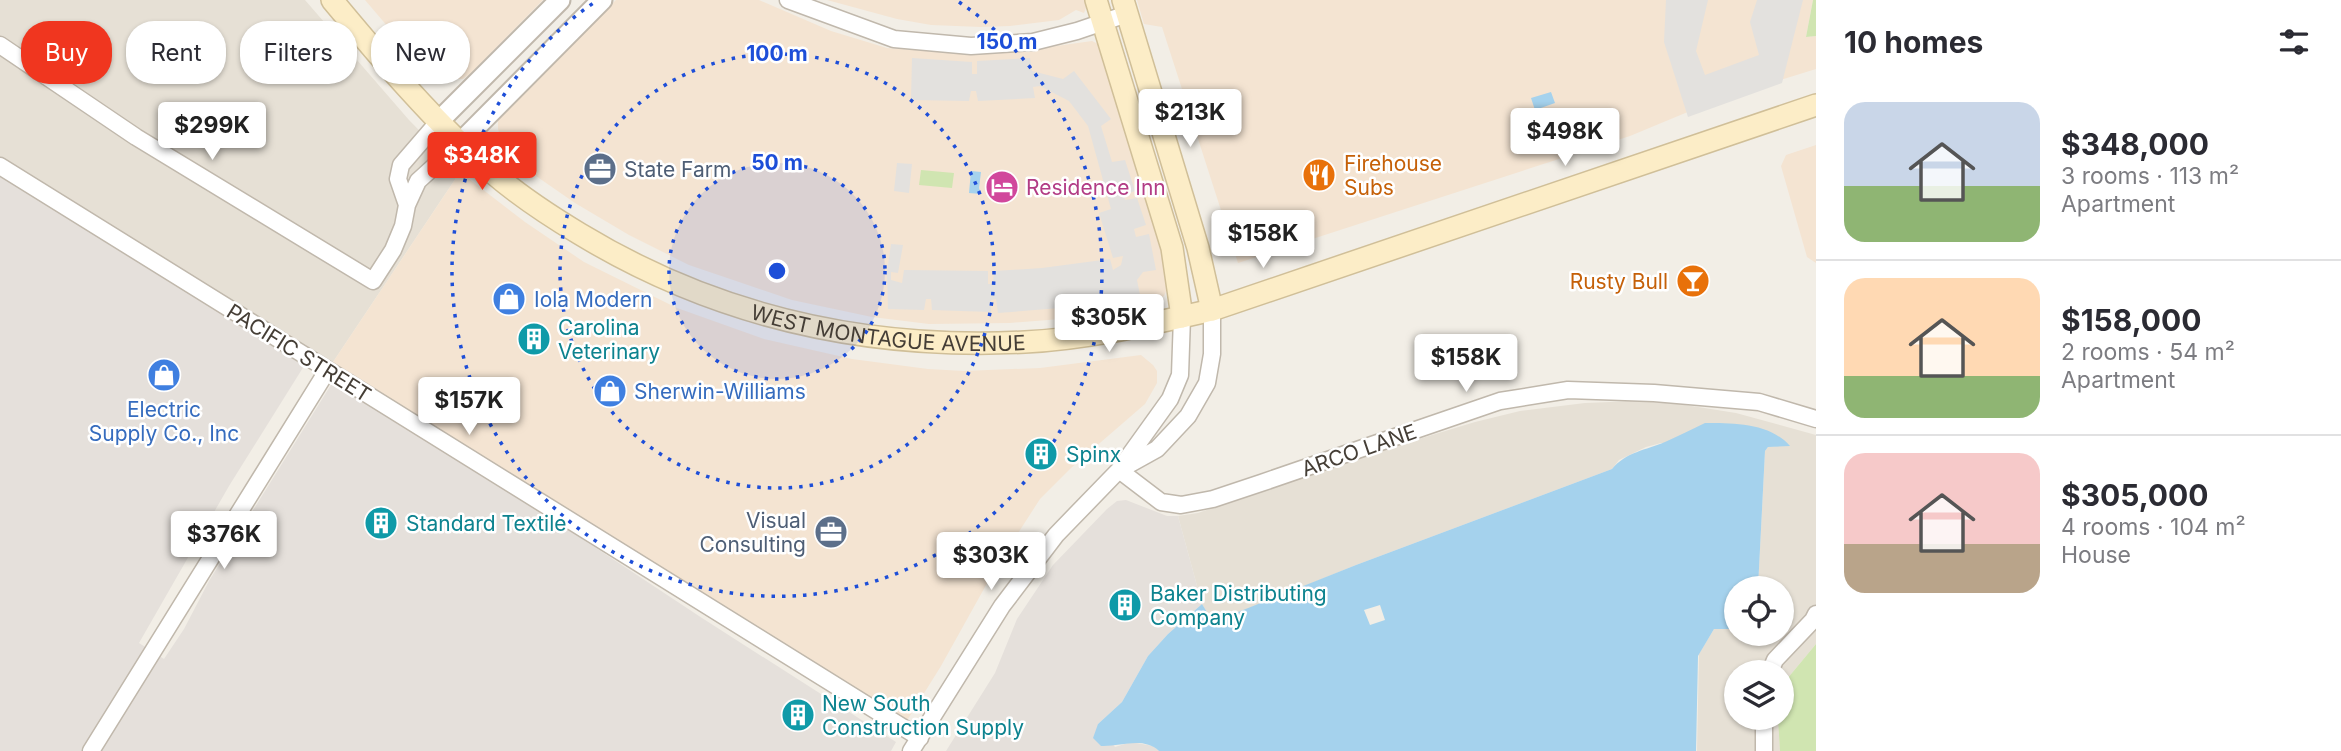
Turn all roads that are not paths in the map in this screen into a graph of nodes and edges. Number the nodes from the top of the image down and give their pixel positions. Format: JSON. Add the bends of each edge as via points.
{"nodes":[{"id":1,"x":332,"y":0,"type":"edge"},
{"id":2,"x":560,"y":0,"type":"edge"},
{"id":3,"x":602,"y":0,"type":"edge"},
{"id":4,"x":788,"y":0,"type":"edge"},
{"id":5,"x":1096,"y":0,"type":"edge"},
{"id":6,"x":1125,"y":7,"type":"edge"},
{"id":7,"x":1103,"y":22,"type":"junction"},
{"id":8,"x":0,"y":45,"type":"edge"},
{"id":9,"x":1816,"y":105,"type":"edge"},
{"id":10,"x":439,"y":121,"type":"junction"},
{"id":11,"x":461,"y":142,"type":"junction"},
{"id":12,"x":0,"y":166,"type":"edge"},
{"id":13,"x":407,"y":205,"type":"junction"},
{"id":14,"x":1212,"y":310,"type":"junction"},
{"id":15,"x":1182,"y":317,"type":"junction"},
{"id":16,"x":327,"y":371,"type":"junction"},
{"id":17,"x":1816,"y":419,"type":"edge"},
{"id":18,"x":1119,"y":470,"type":"junction"},
{"id":19,"x":1816,"y":614,"type":"edge"},
{"id":20,"x":1775,"y":660,"type":"edge"},
{"id":21,"x":1764,"y":730,"type":"edge"},
{"id":22,"x":916,"y":744,"type":"edge"},
{"id":23,"x":91,"y":751,"type":"edge"},
{"id":24,"x":1764,"y":751,"type":"edge"}],
"edges":[{"from":1,"to":10,"type":"main road","name":"WEST MONTAGUE AVENUE"},
{"from":2,"to":10,"type":"street"},
{"from":3,"to":11,"type":"street"},
{"from":4,"to":7,"type":"street","via":[[894,39],[971,46],[1033,42]]},
{"from":5,"to":7,"type":"main road"},
{"from":6,"to":7,"type":"street"},
{"from":6,"to":14,"type":"main road","via":[[1196,239]]},
{"from":7,"to":15,"type":"main road","via":[[1172,248]]},
{"from":8,"to":13,"type":"street","via":[[136,138],[373,281],[393,250]]},
{"from":9,"to":14,"type":"main road","name":"WEST MONTAGUE AVENUE"},
{"from":10,"to":11,"type":"main road","name":"WEST MONTAGUE AVENUE"},
{"from":10,"to":13,"type":"street","via":[[401,165],[398,179]]},
{"from":11,"to":13,"type":"street","via":[[418,181]]},
{"from":11,"to":15,"type":"main road","name":"WEST MONTAGUE AVENUE","via":[[534,206],[619,257],[701,295],[799,324],[887,340],[956,344],[1113,332]]},
{"from":12,"to":16,"type":"street","name":"PACIFIC STREET"},
{"from":14,"to":15,"type":"main road","name":"WEST MONTAGUE AVENUE"},
{"from":14,"to":18,"type":"street","via":[[1207,383],[1188,416],[1157,449]]},
{"from":15,"to":18,"type":"street","via":[[1180,374],[1170,399]]},
{"from":16,"to":22,"type":"street","name":"PACIFIC STREET"},
{"from":16,"to":23,"type":"street"},
{"from":17,"to":18,"type":"street","name":"ARCO LANE","via":[[1759,402],[1568,390],[1500,401],[1213,499],[1181,505],[1161,502]]},
{"from":18,"to":22,"type":"street","via":[[1056,535],[1002,606]]},
{"from":19,"to":20,"type":"street"},
{"from":21,"to":24,"type":"street"}]}
